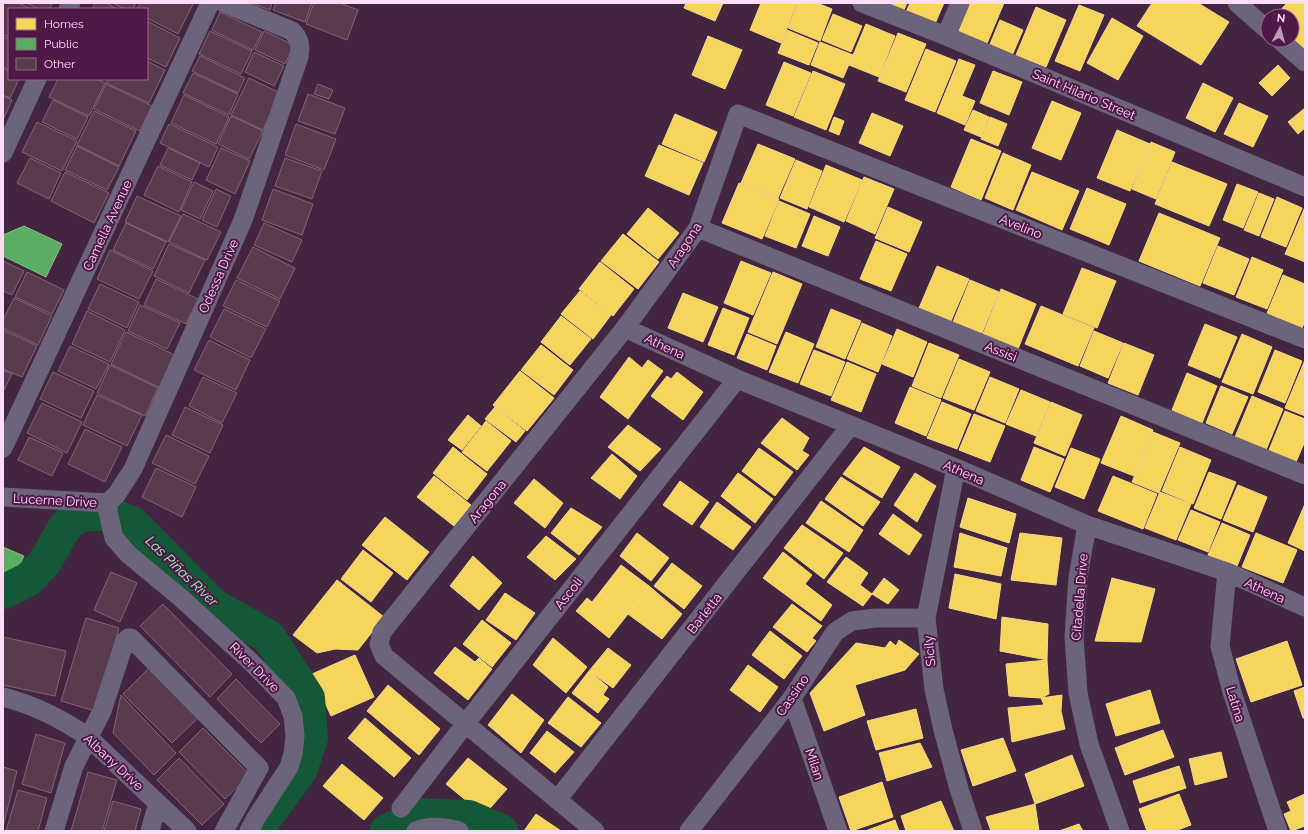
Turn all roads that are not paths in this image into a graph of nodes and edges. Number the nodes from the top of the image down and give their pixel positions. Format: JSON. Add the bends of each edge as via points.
{"nodes":[{"id":1,"x":210,"y":3,"type":"edge"},
{"id":2,"x":224,"y":3,"type":"edge"},
{"id":3,"x":862,"y":3,"type":"edge"},
{"id":4,"x":960,"y":3,"type":"edge"},
{"id":5,"x":1237,"y":3,"type":"edge"},
{"id":6,"x":1260,"y":23,"type":"edge"},
{"id":7,"x":946,"y":36,"type":"junction"},
{"id":8,"x":1289,"y":48,"type":"edge"},
{"id":9,"x":1305,"y":62,"type":"edge"},
{"id":10,"x":37,"y":80,"type":"edge"},
{"id":11,"x":738,"y":114,"type":"joint"},
{"id":12,"x":3,"y":153,"type":"edge"},
{"id":13,"x":1305,"y":186,"type":"edge"},
{"id":14,"x":698,"y":228,"type":"junction"},
{"id":15,"x":625,"y":328,"type":"junction"},
{"id":16,"x":1305,"y":339,"type":"edge"},
{"id":17,"x":737,"y":379,"type":"junction"},
{"id":18,"x":851,"y":425,"type":"junction"},
{"id":19,"x":3,"y":448,"type":"edge"},
{"id":20,"x":956,"y":468,"type":"junction"},
{"id":21,"x":1305,"y":475,"type":"edge"},
{"id":22,"x":3,"y":496,"type":"edge"},
{"id":23,"x":108,"y":507,"type":"junction"},
{"id":24,"x":1087,"y":525,"type":"junction"},
{"id":25,"x":1227,"y":572,"type":"junction"},
{"id":26,"x":1305,"y":607,"type":"edge"},
{"id":27,"x":926,"y":618,"type":"junction"},
{"id":28,"x":3,"y":696,"type":"edge"},
{"id":29,"x":792,"y":698,"type":"junction"},
{"id":30,"x":466,"y":723,"type":"junction"},
{"id":31,"x":88,"y":737,"type":"junction"},
{"id":32,"x":557,"y":800,"type":"junction"},
{"id":33,"x":158,"y":803,"type":"junction"},
{"id":34,"x":401,"y":808,"type":"dead end"},
{"id":35,"x":54,"y":831,"type":"edge"},
{"id":36,"x":150,"y":831,"type":"edge"},
{"id":37,"x":187,"y":831,"type":"edge"},
{"id":38,"x":224,"y":831,"type":"edge"},
{"id":39,"x":250,"y":831,"type":"edge"},
{"id":40,"x":416,"y":831,"type":"edge"},
{"id":41,"x":459,"y":831,"type":"edge"},
{"id":42,"x":595,"y":831,"type":"edge"},
{"id":43,"x":689,"y":831,"type":"edge"},
{"id":44,"x":838,"y":831,"type":"edge"},
{"id":45,"x":973,"y":831,"type":"edge"},
{"id":46,"x":1120,"y":831,"type":"edge"},
{"id":47,"x":1278,"y":831,"type":"edge"}],
"edges":[{"from":1,"to":19,"type":"street","name":"Camella Avenue"},
{"from":2,"to":23,"type":"street","name":"Odessa Drive","via":[[292,31],[298,38],[299,57],[243,220],[133,469]]},
{"from":3,"to":7,"type":"street","name":"Saint Hilario Street"},
{"from":4,"to":7,"type":"street"},
{"from":5,"to":6,"type":"street"},
{"from":7,"to":13,"type":"street","name":"Saint Hilario Street"},
{"from":8,"to":9,"type":"street"},
{"from":10,"to":12,"type":"street"},
{"from":11,"to":14,"type":"street","name":"Aragona"},
{"from":11,"to":16,"type":"street","name":"Avelino"},
{"from":14,"to":15,"type":"street","name":"Aragona"},
{"from":14,"to":21,"type":"street","name":"Assisi"},
{"from":15,"to":17,"type":"street","name":"Athena"},
{"from":15,"to":30,"type":"street","name":"Aragona","via":[[382,632],[379,644],[384,656]]},
{"from":17,"to":18,"type":"street","name":"Athena"},
{"from":17,"to":30,"type":"street","name":"Ascoli"},
{"from":18,"to":20,"type":"street","name":"Athena"},
{"from":18,"to":32,"type":"street","name":"Barletta"},
{"from":20,"to":24,"type":"street","name":"Athena"},
{"from":20,"to":27,"type":"street","name":"Sicily"},
{"from":22,"to":23,"type":"street","name":"Lucerne Drive"},
{"from":23,"to":39,"type":"street","name":"River Drive","via":[[114,538],[128,554],[181,598],[286,698],[293,716],[295,736],[290,767]]},
{"from":24,"to":25,"type":"street","name":"Athena"},
{"from":24,"to":46,"type":"street","name":"Citadella Drive","via":[[1078,577],[1074,637],[1078,693],[1089,744]]},
{"from":25,"to":26,"type":"street","name":"Athena"},
{"from":25,"to":47,"type":"street","name":"Latina","via":[[1220,646],[1232,692]]},
{"from":27,"to":29,"type":"street","name":"Cassino","via":[[876,618],[852,621],[835,632]]},
{"from":27,"to":45,"type":"street","name":"Sicily","via":[[935,696],[959,789]]},
{"from":28,"to":31,"type":"street","name":"Albany Drive","via":[[33,706],[70,724]]},
{"from":29,"to":43,"type":"street","name":"Cassino"},
{"from":29,"to":44,"type":"street","name":"Milan"},
{"from":30,"to":32,"type":"street","name":"Aragona"},
{"from":30,"to":34,"type":"street","name":"Ascoli"},
{"from":31,"to":33,"type":"street","name":"Albany Drive"},
{"from":31,"to":35,"type":"street","via":[[74,766]]},
{"from":31,"to":38,"type":"street","via":[[102,711],[125,641],[131,638],[259,768]]},
{"from":32,"to":42,"type":"street","name":"Aragona"},
{"from":33,"to":36,"type":"street"},
{"from":33,"to":37,"type":"street","name":"Albany Drive"},
{"from":40,"to":41,"type":"street","via":[[423,828],[447,828]]}]}
